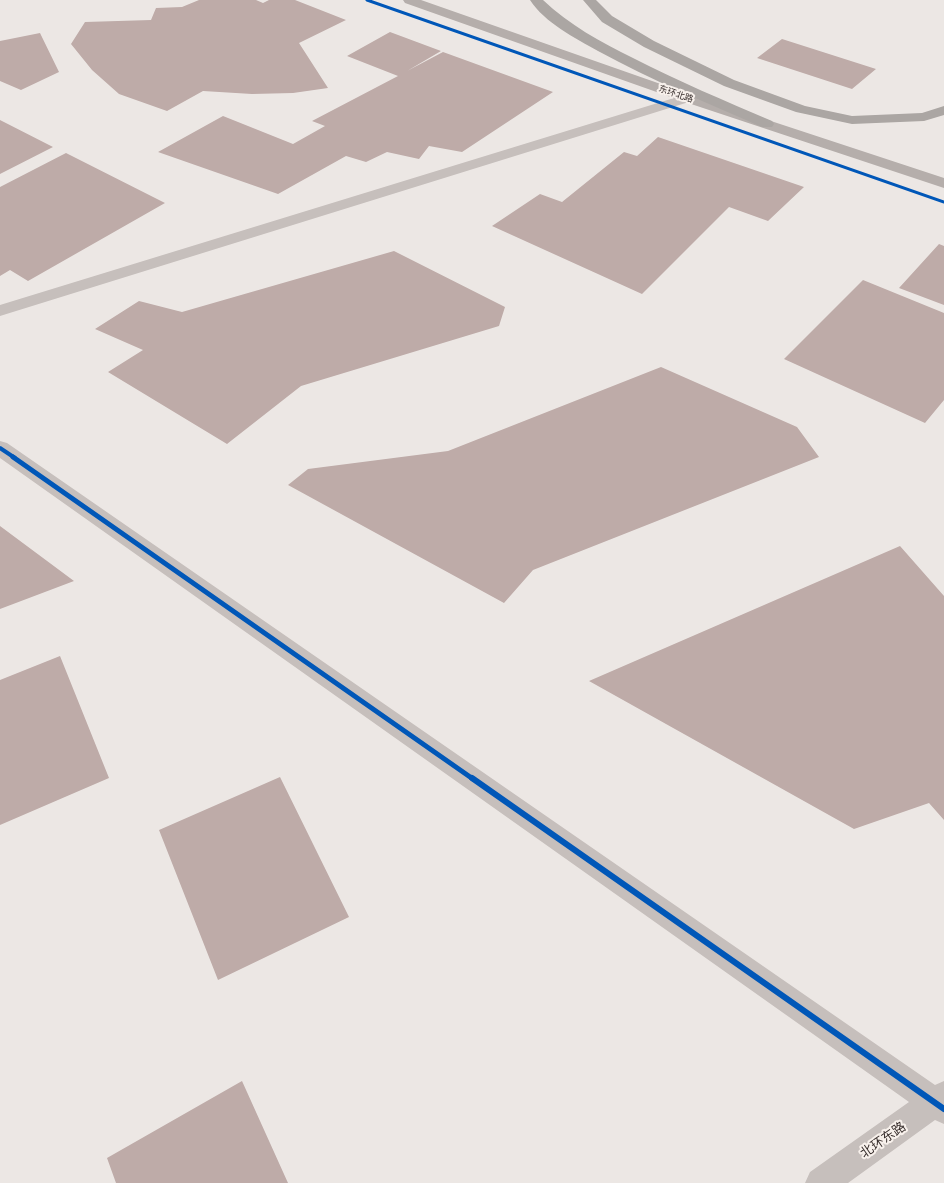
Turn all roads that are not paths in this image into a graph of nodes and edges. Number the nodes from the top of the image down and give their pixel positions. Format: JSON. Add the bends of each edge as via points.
{"nodes":[{"id":1,"x":409,"y":0,"type":"edge"},
{"id":2,"x":536,"y":0,"type":"edge"},
{"id":3,"x":589,"y":0,"type":"edge"},
{"id":4,"x":687,"y":98,"type":"junction"},
{"id":5,"x":944,"y":110,"type":"edge"},
{"id":6,"x":767,"y":124,"type":"junction"},
{"id":7,"x":944,"y":183,"type":"edge"},
{"id":8,"x":0,"y":312,"type":"edge"},
{"id":9,"x":0,"y":448,"type":"edge"},
{"id":10,"x":941,"y":1103,"type":"edge"},
{"id":11,"x":821,"y":1183,"type":"edge"}],
"edges":[{"from":1,"to":4,"type":"main road","name":"东环北路"},
{"from":2,"to":6,"type":"highway","via":[[590,41],[657,76]]},
{"from":3,"to":5,"type":"highway","via":[[607,19],[649,44],[729,83],[800,109],[852,120],[924,117]]},
{"from":4,"to":6,"type":"main road","name":"东环北路"},
{"from":4,"to":8,"type":"street"},
{"from":6,"to":7,"type":"main road","name":"东环北路"},
{"from":9,"to":10,"type":"street"},
{"from":10,"to":11,"type":"street","name":"北环东路"}]}
